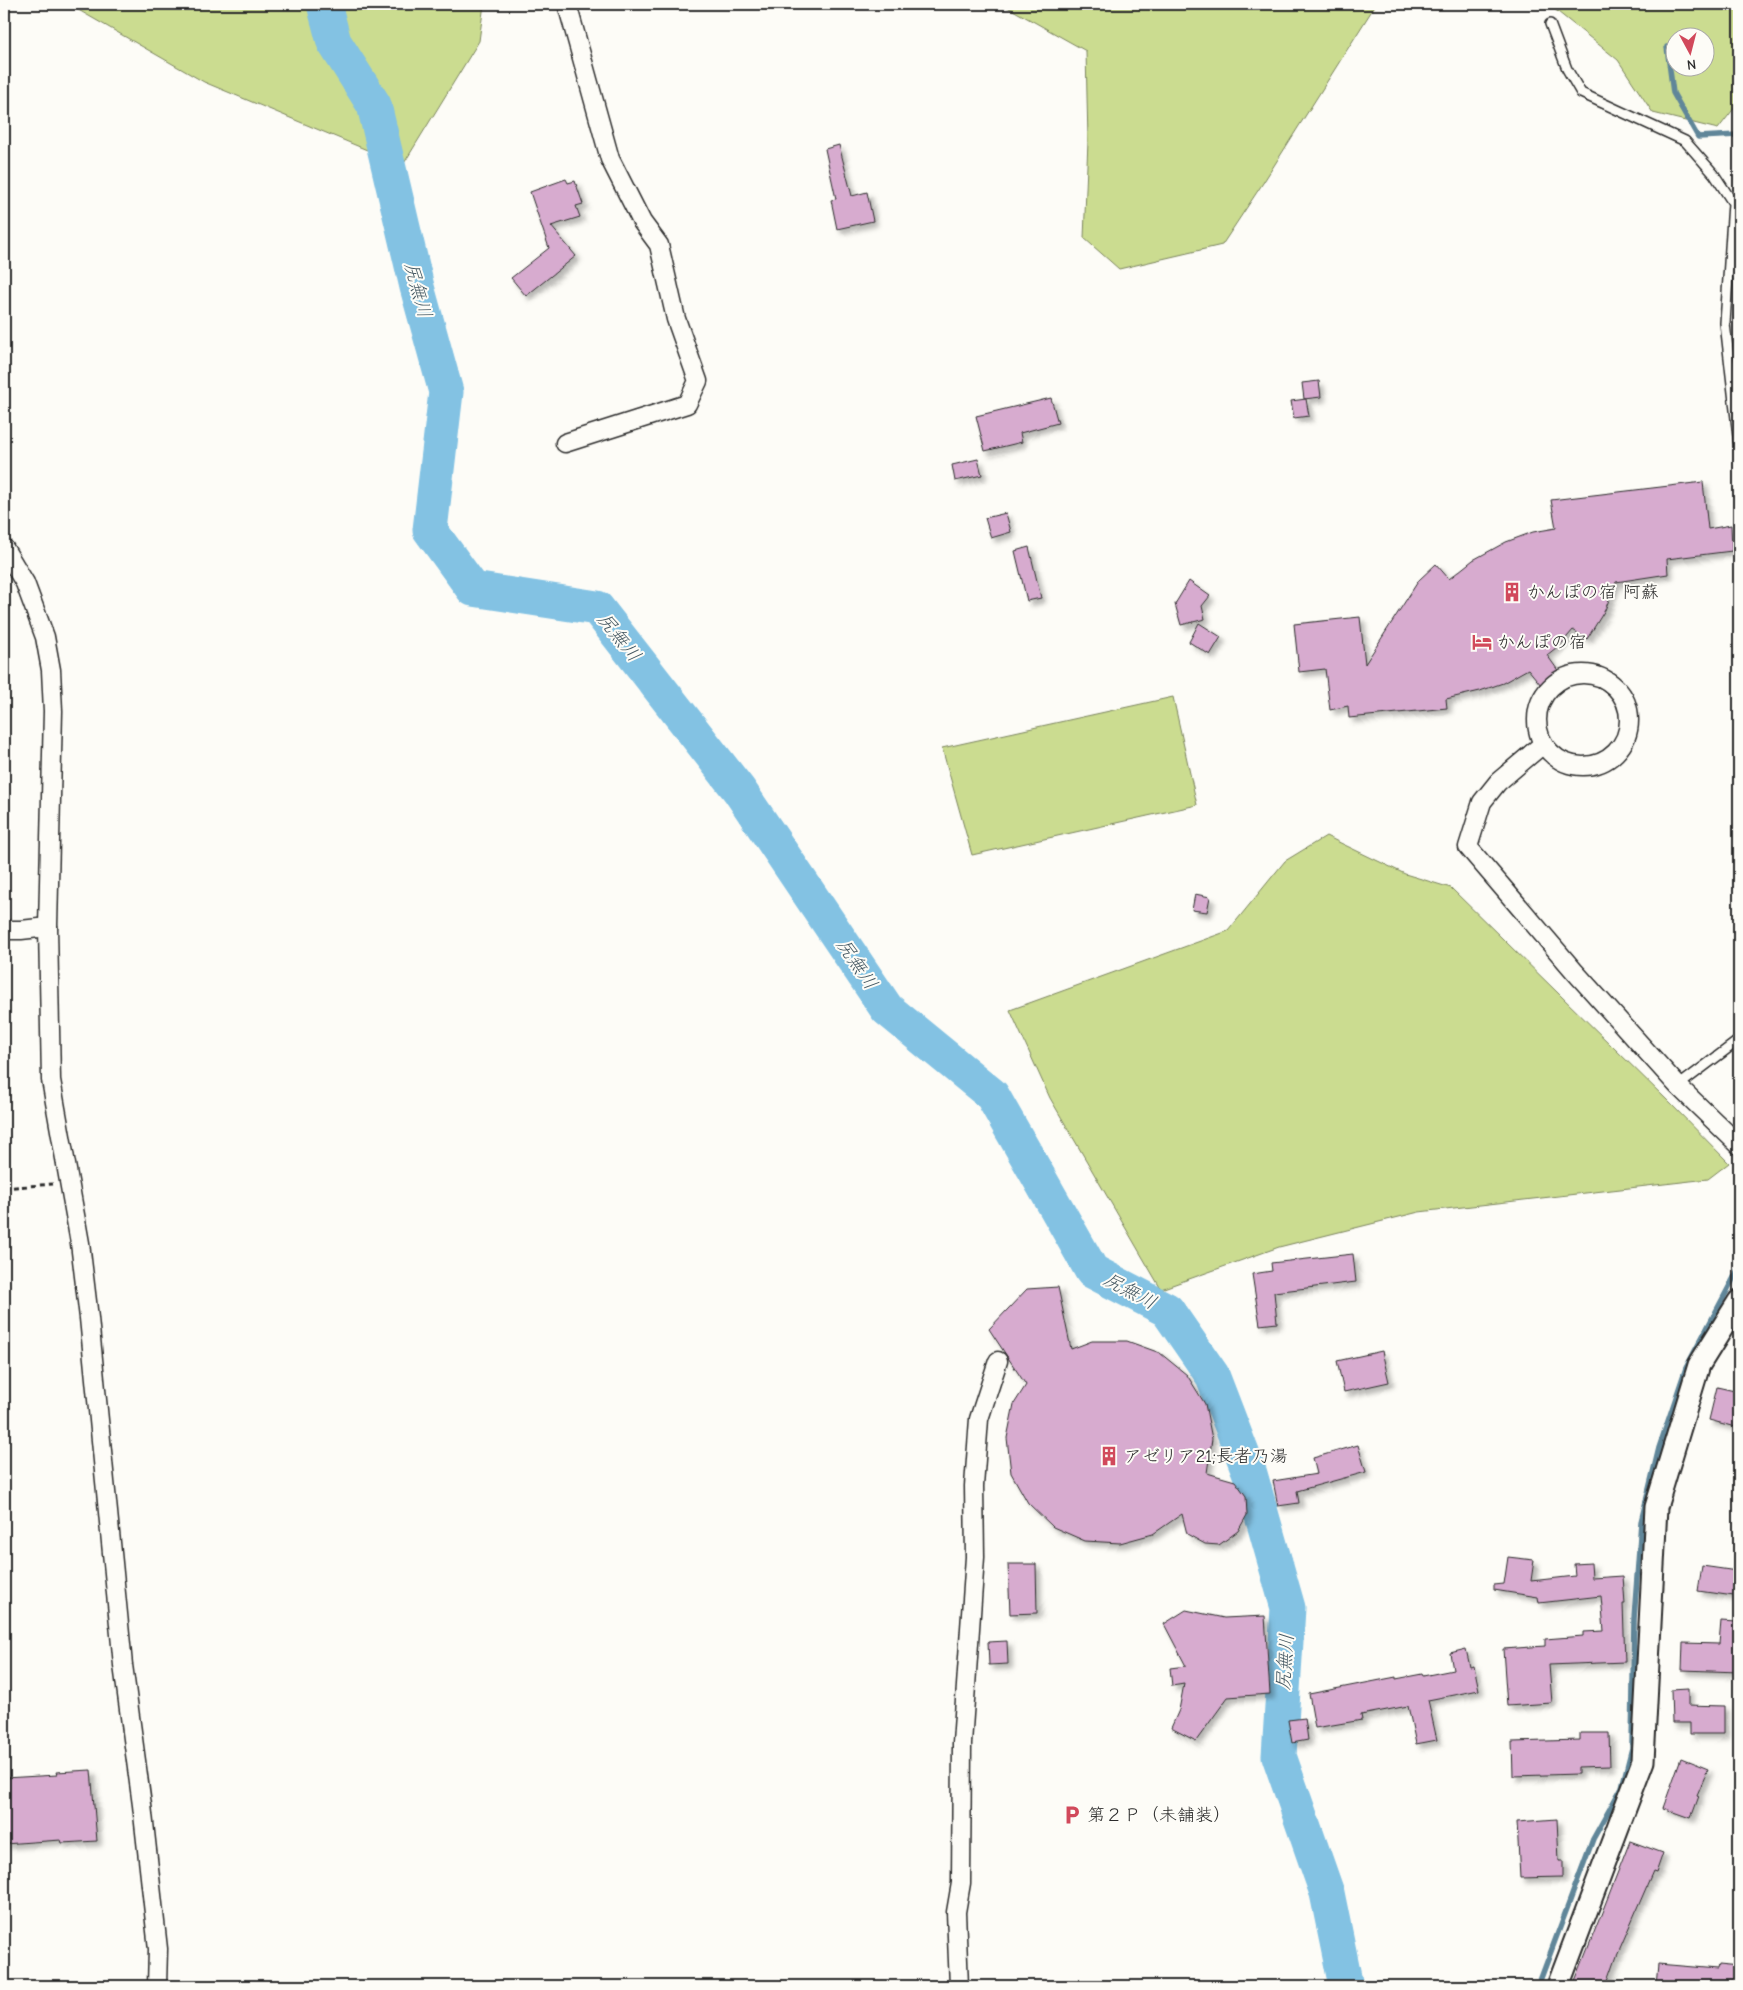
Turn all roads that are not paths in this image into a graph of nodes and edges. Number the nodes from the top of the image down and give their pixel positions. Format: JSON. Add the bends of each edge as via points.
{"nodes":[{"id":1,"x":567,"y":4,"type":"edge"},
{"id":2,"x":1550,"y":24,"type":"dead end"},
{"id":3,"x":565,"y":443,"type":"dead end"},
{"id":4,"x":1739,"y":445,"type":"edge"},
{"id":5,"x":4,"y":548,"type":"edge"},
{"id":6,"x":1543,"y":744,"type":"junction"},
{"id":7,"x":48,"y":927,"type":"junction"},
{"id":8,"x":4,"y":930,"type":"edge"},
{"id":9,"x":1739,"y":1040,"type":"edge"},
{"id":10,"x":1678,"y":1086,"type":"junction"},
{"id":11,"x":1739,"y":1145,"type":"edge"},
{"id":12,"x":1739,"y":1301,"type":"edge"},
{"id":13,"x":998,"y":1361,"type":"dead end"},
{"id":14,"x":157,"y":1986,"type":"edge"},
{"id":15,"x":959,"y":1986,"type":"edge"},
{"id":16,"x":1558,"y":1986,"type":"edge"}],
"edges":[{"from":1,"to":3,"type":"street","via":[[610,159],[642,222],[659,245],[676,319],[698,381],[687,404]]},
{"from":2,"to":4,"type":"lane","via":[[1567,69],[1581,93],[1685,141],[1714,174],[1733,203],[1725,323]]},
{"from":5,"to":7,"type":"street","via":[[26,583],[45,637],[51,670]]},
{"from":6,"to":6,"type":"street","via":[[1567,764],[1582,766],[1605,761],[1622,746],[1629,732],[1626,702],[1618,690],[1599,677],[1577,675],[1562,679],[1541,700],[1537,715]]},
{"from":6,"to":10,"type":"street","via":[[1498,782],[1482,802],[1468,847]]},
{"from":7,"to":8,"type":"street"},
{"from":7,"to":14,"type":"street","via":[[51,1080],[80,1243],[89,1318],[123,1665],[158,1949]]},
{"from":9,"to":10,"type":"lane"},
{"from":10,"to":11,"type":"street"},
{"from":12,"to":16,"type":"street","via":[[1699,1365],[1656,1507],[1643,1761]]},
{"from":13,"to":15,"type":"street","via":[[979,1419],[974,1486],[975,1557],[962,1743],[961,1883],[956,1912]]}]}
